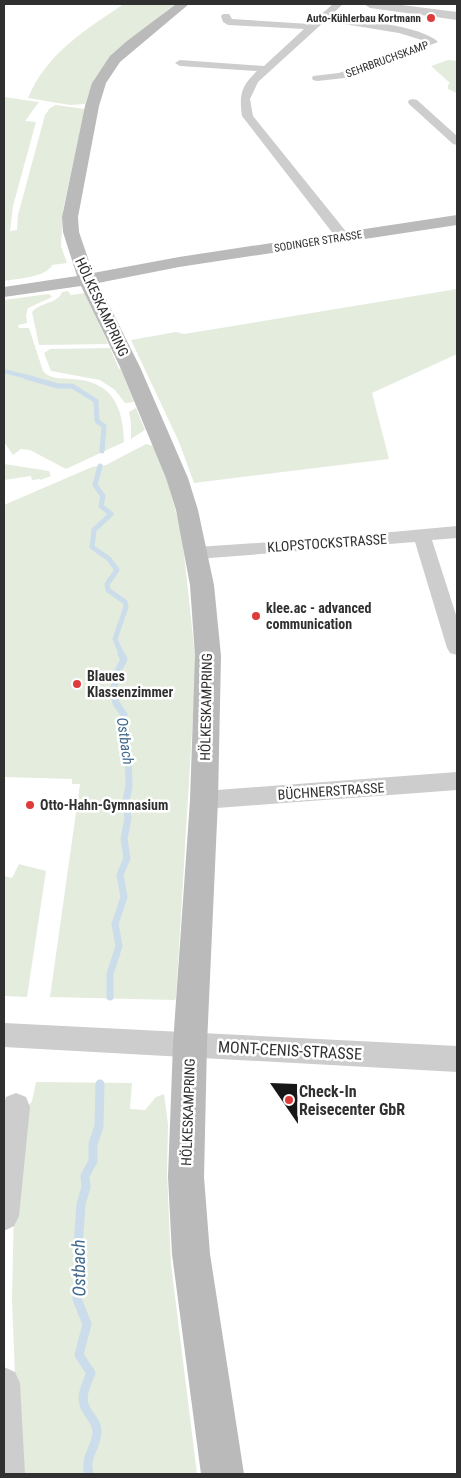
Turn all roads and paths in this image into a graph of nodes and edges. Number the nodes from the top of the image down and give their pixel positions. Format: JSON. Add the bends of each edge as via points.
{"nodes":[{"id":1,"x":183,"y":4,"type":"edge"},
{"id":2,"x":338,"y":4,"type":"edge"},
{"id":3,"x":370,"y":4,"type":"edge"},
{"id":4,"x":391,"y":5,"type":"edge"},
{"id":5,"x":457,"y":16,"type":"edge"},
{"id":6,"x":323,"y":18,"type":"junction"},
{"id":7,"x":225,"y":21,"type":"dead end"},
{"id":8,"x":312,"y":27,"type":"junction"},
{"id":9,"x":180,"y":63,"type":"dead end"},
{"id":10,"x":266,"y":68,"type":"junction"},
{"id":11,"x":317,"y":78,"type":"dead end"},
{"id":12,"x":413,"y":102,"type":"dead end"},
{"id":13,"x":457,"y":142,"type":"edge"},
{"id":14,"x":457,"y":220,"type":"edge"},
{"id":15,"x":343,"y":237,"type":"junction"},
{"id":16,"x":85,"y":276,"type":"junction"},
{"id":17,"x":4,"y":285,"type":"edge"},
{"id":18,"x":4,"y":292,"type":"edge"},
{"id":19,"x":457,"y":532,"type":"edge"},
{"id":20,"x":422,"y":536,"type":"junction"},
{"id":21,"x":197,"y":552,"type":"junction"},
{"id":22,"x":457,"y":648,"type":"edge"},
{"id":23,"x":457,"y":782,"type":"edge"},
{"id":24,"x":204,"y":800,"type":"junction"},
{"id":25,"x":4,"y":1035,"type":"edge"},
{"id":26,"x":190,"y":1044,"type":"junction"},
{"id":27,"x":457,"y":1059,"type":"edge"},
{"id":28,"x":16,"y":1106,"type":"dead end"},
{"id":29,"x":4,"y":1216,"type":"edge"},
{"id":30,"x":4,"y":1383,"type":"edge"},
{"id":31,"x":8,"y":1474,"type":"edge"},
{"id":32,"x":223,"y":1474,"type":"edge"}],
"edges":[{"from":1,"to":16,"type":"main road","name":"HÖLKESKAMPRING","via":[[120,54],[99,83],[70,217],[71,232]]},
{"from":2,"to":6,"type":"street"},
{"from":3,"to":4,"type":"street"},
{"from":4,"to":5,"type":"street"},
{"from":6,"to":8,"type":"street"},
{"from":6,"to":11,"type":"street","name":"SEHRBRUCHSKAMP","via":[[379,26],[430,38],[433,42],[341,76]]},
{"from":7,"to":8,"type":"street"},
{"from":8,"to":10,"type":"street"},
{"from":9,"to":10,"type":"street"},
{"from":10,"to":15,"type":"street","via":[[248,91],[245,99],[248,116]]},
{"from":12,"to":13,"type":"street","via":[[442,122]]},
{"from":14,"to":15,"type":"main road","name":"SODINGER STRASSE"},
{"from":15,"to":16,"type":"main road","name":"SODINGER STRASSE","via":[[179,262],[138,272]]},
{"from":16,"to":17,"type":"main road","name":"SODINGER STRASSE"},
{"from":16,"to":18,"type":"main road","name":"SODINGER STRASSE"},
{"from":16,"to":21,"type":"main road","name":"HÖLKESKAMPRING","via":[[130,367],[177,478]]},
{"from":19,"to":20,"type":"street","name":"KLOPSTOCKSTRASSE"},
{"from":20,"to":21,"type":"street","name":"KLOPSTOCKSTRASSE"},
{"from":20,"to":22,"type":"street"},
{"from":21,"to":24,"type":"main road","name":"HÖLKESKAMPRING","via":[[208,656]]},
{"from":23,"to":24,"type":"street","name":"BÜCHNERSTRASSE"},
{"from":24,"to":26,"type":"main road","name":"HÖLKESKAMPRING"},
{"from":25,"to":26,"type":"street","name":"MONT-CENIS-STRASSE"},
{"from":26,"to":27,"type":"street","name":"MONT-CENIS-STRASSE"},
{"from":26,"to":32,"type":"main road","name":"HÖLKESKAMPRING","via":[[186,1177],[189,1237]]},
{"from":28,"to":29,"type":"street"},
{"from":30,"to":31,"type":"street"}]}
